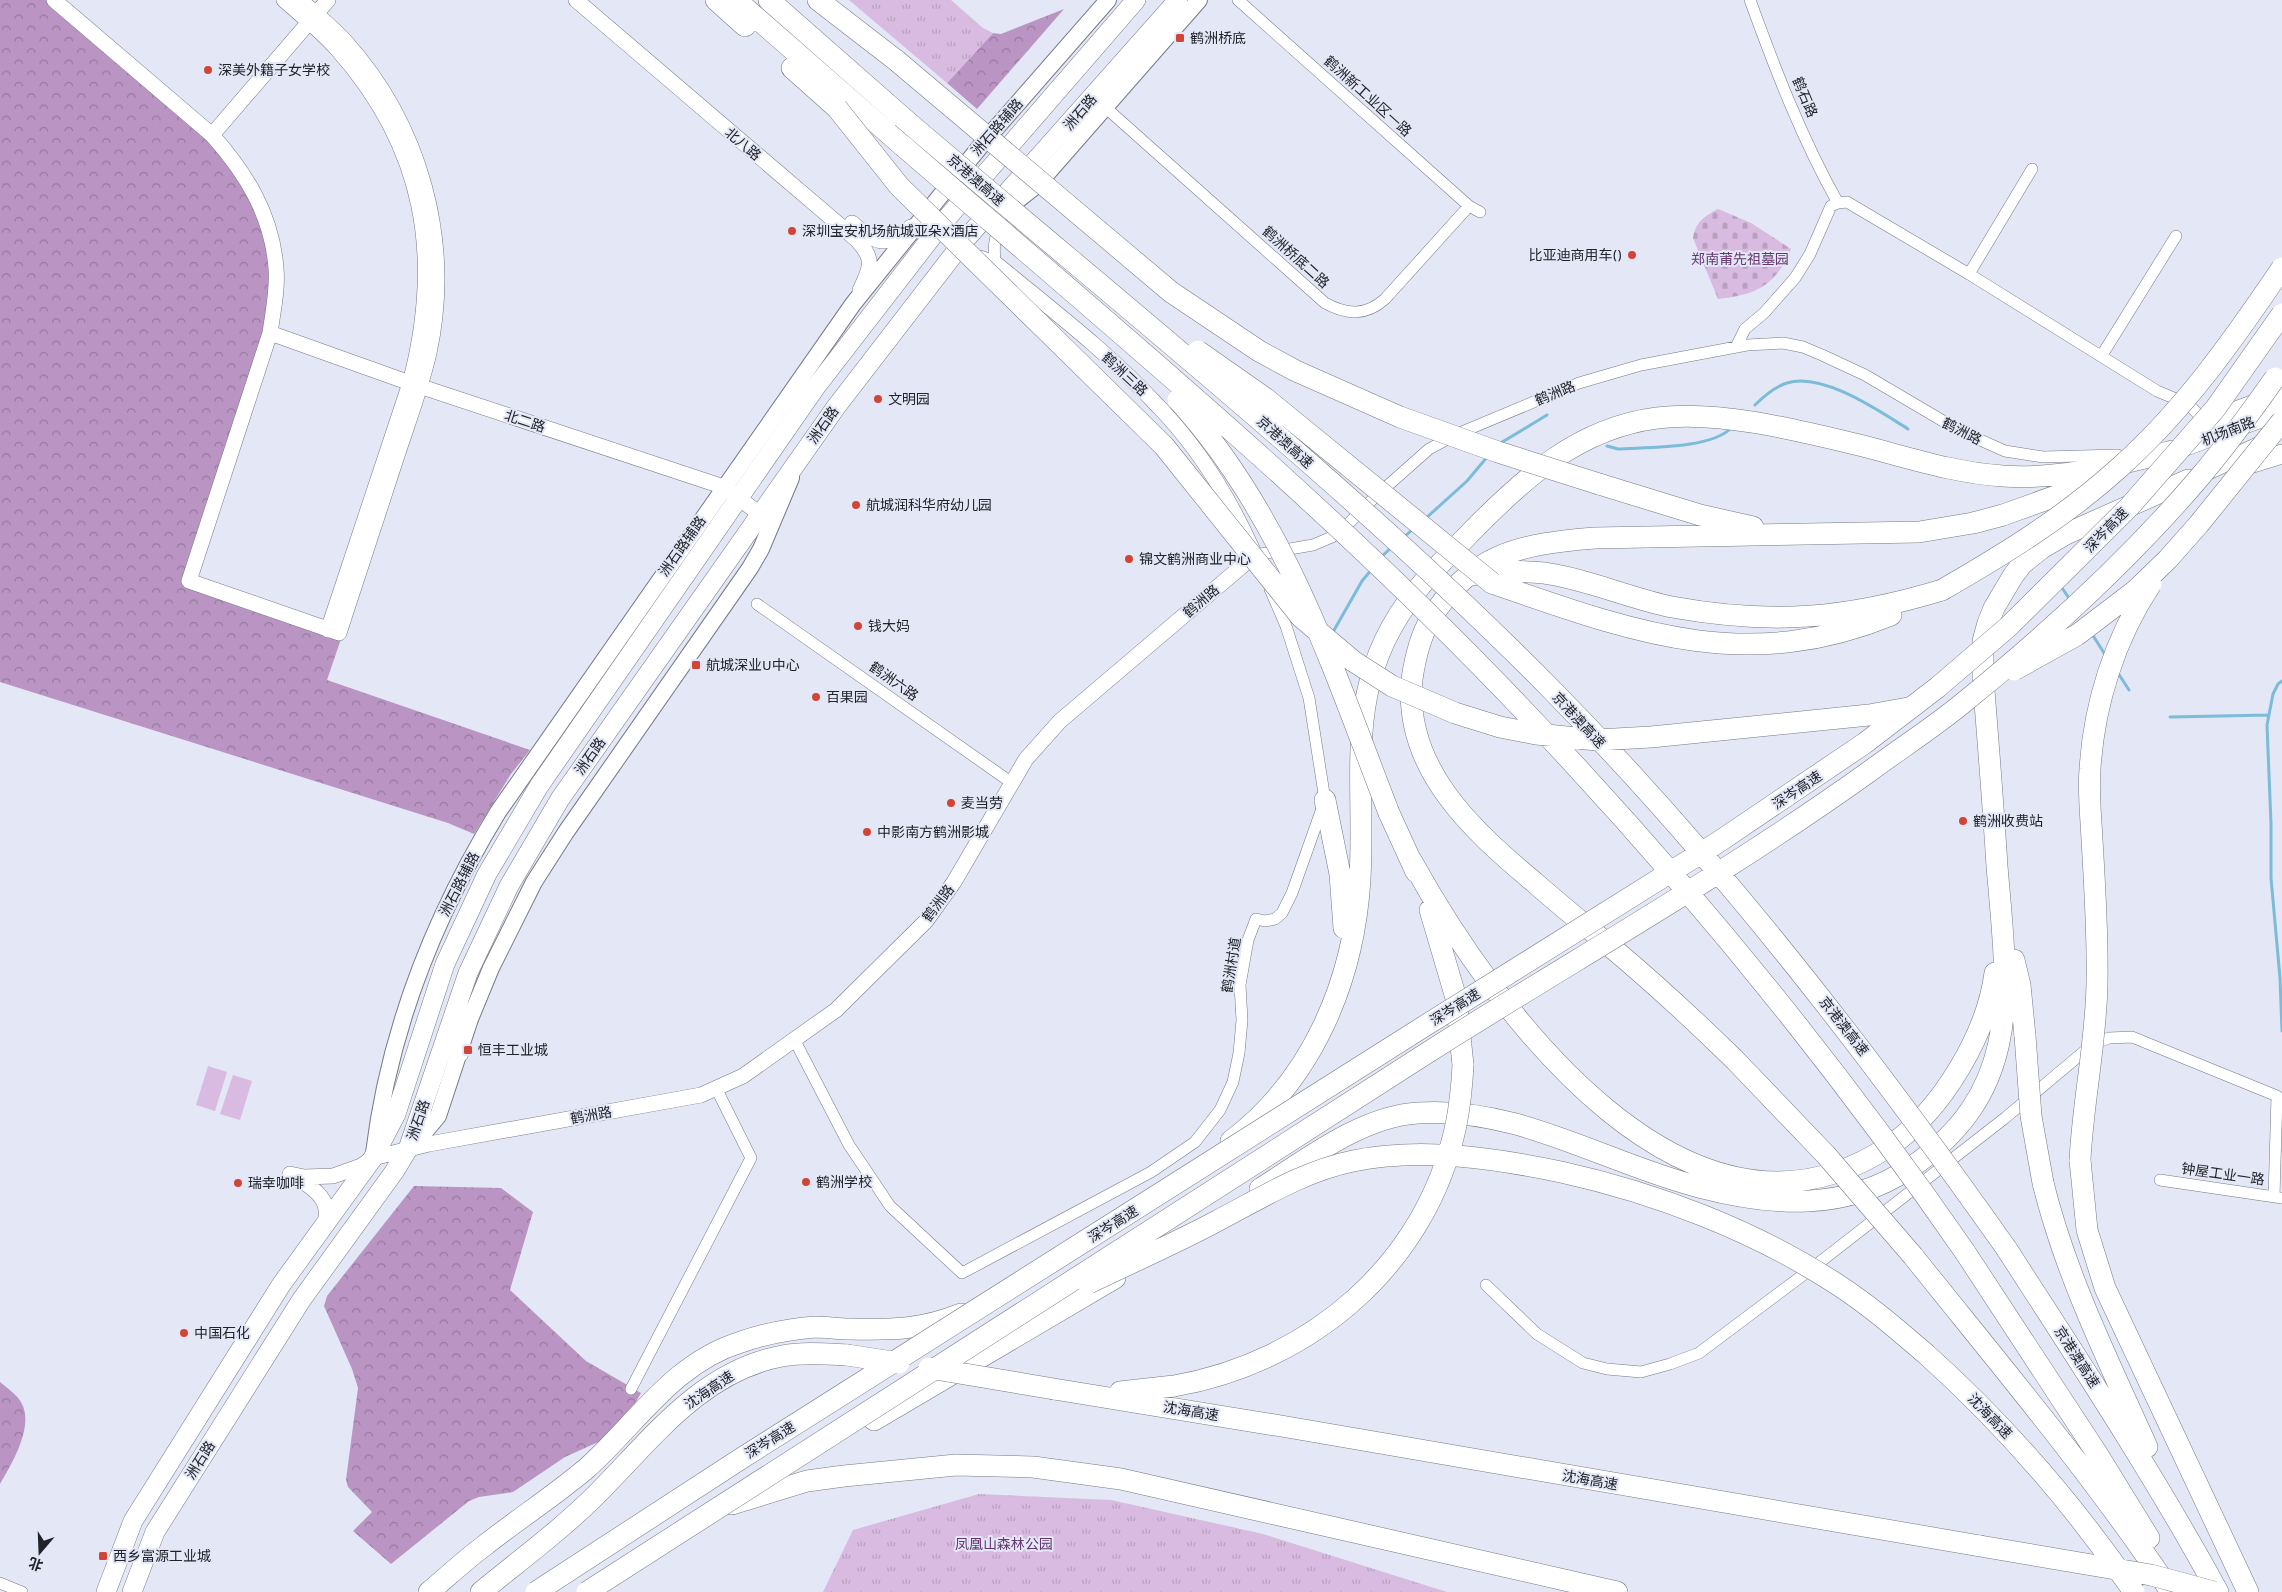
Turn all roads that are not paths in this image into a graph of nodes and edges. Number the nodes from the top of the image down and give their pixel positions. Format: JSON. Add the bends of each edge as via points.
{"nodes":[{"id":1,"x":54,"y":0,"type":"edge"},
{"id":2,"x":284,"y":0,"type":"edge"},
{"id":3,"x":300,"y":0,"type":"edge"},
{"id":4,"x":328,"y":0,"type":"edge"},
{"id":5,"x":576,"y":0,"type":"edge"},
{"id":6,"x":590,"y":0,"type":"edge"},
{"id":7,"x":716,"y":0,"type":"edge"},
{"id":8,"x":736,"y":0,"type":"edge"},
{"id":9,"x":769,"y":0,"type":"edge"},
{"id":10,"x":818,"y":0,"type":"edge"},
{"id":11,"x":1108,"y":0,"type":"edge"},
{"id":12,"x":1136,"y":0,"type":"edge"},
{"id":13,"x":1178,"y":0,"type":"edge"},
{"id":14,"x":1190,"y":0,"type":"edge"},
{"id":15,"x":1199,"y":0,"type":"edge"},
{"id":16,"x":1238,"y":0,"type":"edge"},
{"id":17,"x":1750,"y":0,"type":"edge"},
{"id":18,"x":313,"y":18,"type":"junction"},
{"id":19,"x":1177,"y":24,"type":"junction"},
{"id":20,"x":1105,"y":107,"type":"junction"},
{"id":21,"x":212,"y":135,"type":"junction"},
{"id":22,"x":903,"y":146,"type":"junction"},
{"id":23,"x":2032,"y":169,"type":"dead end"},
{"id":24,"x":1037,"y":185,"type":"junction"},
{"id":25,"x":1838,"y":203,"type":"junction"},
{"id":26,"x":1469,"y":206,"type":"junction"},
{"id":27,"x":1480,"y":212,"type":"dead end"},
{"id":28,"x":925,"y":214,"type":"junction"},
{"id":29,"x":2176,"y":236,"type":"dead end"},
{"id":30,"x":964,"y":241,"type":"junction"},
{"id":31,"x":1067,"y":258,"type":"junction"},
{"id":32,"x":995,"y":263,"type":"junction"},
{"id":33,"x":944,"y":268,"type":"junction"},
{"id":34,"x":2282,"y":268,"type":"edge"},
{"id":35,"x":1970,"y":274,"type":"junction"},
{"id":36,"x":853,"y":304,"type":"junction"},
{"id":37,"x":2282,"y":314,"type":"edge"},
{"id":38,"x":270,"y":333,"type":"junction"},
{"id":39,"x":1736,"y":347,"type":"junction"},
{"id":40,"x":2102,"y":355,"type":"junction"},
{"id":41,"x":2282,"y":368,"type":"edge"},
{"id":42,"x":415,"y":384,"type":"junction"},
{"id":43,"x":2282,"y":394,"type":"edge"},
{"id":44,"x":2282,"y":410,"type":"edge"},
{"id":45,"x":2282,"y":421,"type":"edge"},
{"id":46,"x":2209,"y":425,"type":"junction"},
{"id":47,"x":2282,"y":437,"type":"edge"},
{"id":48,"x":2173,"y":451,"type":"junction"},
{"id":49,"x":2282,"y":454,"type":"edge"},
{"id":50,"x":2188,"y":480,"type":"junction"},
{"id":51,"x":724,"y":487,"type":"junction"},
{"id":52,"x":739,"y":498,"type":"junction"},
{"id":53,"x":766,"y":519,"type":"junction"},
{"id":54,"x":1792,"y":534,"type":"junction"},
{"id":55,"x":1255,"y":555,"type":"junction"},
{"id":56,"x":2168,"y":559,"type":"junction"},
{"id":57,"x":1466,"y":576,"type":"junction"},
{"id":58,"x":1942,"y":590,"type":"junction"},
{"id":59,"x":758,"y":604,"type":"dead end"},
{"id":60,"x":1012,"y":783,"type":"junction"},
{"id":61,"x":1325,"y":800,"type":"junction"},
{"id":62,"x":1412,"y":860,"type":"junction"},
{"id":63,"x":2001,"y":912,"type":"junction"},
{"id":64,"x":468,"y":973,"type":"junction"},
{"id":65,"x":1332,"y":1009,"type":"junction"},
{"id":66,"x":794,"y":1039,"type":"junction"},
{"id":67,"x":459,"y":1053,"type":"junction"},
{"id":68,"x":716,"y":1088,"type":"junction"},
{"id":69,"x":408,"y":1149,"type":"junction"},
{"id":70,"x":373,"y":1158,"type":"junction"},
{"id":71,"x":2160,"y":1180,"type":"dead end"},
{"id":72,"x":2278,"y":1197,"type":"edge"},
{"id":73,"x":322,"y":1230,"type":"junction"},
{"id":74,"x":1486,"y":1286,"type":"dead end"},
{"id":75,"x":1004,"y":1324,"type":"junction"},
{"id":76,"x":631,"y":1389,"type":"dead end"},
{"id":77,"x":1054,"y":1389,"type":"junction"},
{"id":78,"x":732,"y":1504,"type":"junction"},
{"id":79,"x":2184,"y":1529,"type":"junction"},
{"id":80,"x":0,"y":1583,"type":"edge"},
{"id":81,"x":22,"y":1592,"type":"edge"},
{"id":82,"x":106,"y":1592,"type":"edge"},
{"id":83,"x":132,"y":1592,"type":"edge"},
{"id":84,"x":429,"y":1592,"type":"edge"},
{"id":85,"x":480,"y":1592,"type":"edge"},
{"id":86,"x":536,"y":1592,"type":"edge"},
{"id":87,"x":587,"y":1592,"type":"edge"},
{"id":88,"x":595,"y":1592,"type":"edge"},
{"id":89,"x":1617,"y":1592,"type":"edge"},
{"id":90,"x":2134,"y":1592,"type":"edge"},
{"id":91,"x":2171,"y":1592,"type":"edge"},
{"id":92,"x":2180,"y":1592,"type":"edge"},
{"id":93,"x":2214,"y":1592,"type":"edge"},
{"id":94,"x":2218,"y":1592,"type":"edge"},
{"id":95,"x":2248,"y":1592,"type":"edge"}],
"edges":[{"from":1,"to":21,"type":"street"},
{"from":2,"to":18,"type":"street"},
{"from":3,"to":18,"type":"street"},
{"from":4,"to":18,"type":"street"},
{"from":5,"to":36,"type":"street","name":"北八路","via":[[862,245],[870,267]]},
{"from":6,"to":28,"type":"street","name":"北八路","via":[[872,238],[895,239]]},
{"from":7,"to":56,"type":"highway","bridge":true,"via":[[837,108],[899,186],[1164,446],[1301,617],[1353,661],[1392,686],[1455,713],[1509,729],[1597,740],[1869,715],[1910,708],[1979,686],[2045,654],[2108,612]]},
{"from":8,"to":22,"type":"highway","name":"京港澳高速"},
{"from":9,"to":31,"type":"highway","name":"京港澳高速","bridge":true},
{"from":10,"to":54,"type":"highway","bridge":true,"via":[[897,61],[1171,292],[1259,352],[1400,417],[1498,452],[1700,515]]},
{"from":11,"to":28,"type":"main road","name":"洲石路辅路"},
{"from":12,"to":52,"type":"main road","name":"洲石路","via":[[941,225],[815,388]]},
{"from":13,"to":30,"type":"main road","name":"洲石路"},
{"from":14,"to":19,"type":"main road"},
{"from":15,"to":19,"type":"main road"},
{"from":16,"to":26,"type":"street","name":"鹤洲新工业区一路"},
{"from":17,"to":25,"type":"street","name":"鹤石路","via":[[1816,164]]},
{"from":18,"to":21,"type":"street"},
{"from":18,"to":42,"type":"street","via":[[344,40],[380,86],[409,140],[424,183],[435,235],[437,274],[429,352]]},
{"from":19,"to":20,"type":"main road"},
{"from":20,"to":24,"type":"main road"},
{"from":20,"to":26,"type":"street","name":"鹤洲桥底二路","via":[[1334,308],[1349,312],[1374,309]]},
{"from":21,"to":38,"type":"street","via":[[252,186],[264,212],[276,268],[276,296]]},
{"from":22,"to":62,"type":"highway","bridge":true,"via":[[990,235],[1166,387],[1226,459],[1272,531],[1302,593]]},
{"from":22,"to":92,"type":"highway","name":"京港澳高速","bridge":true,"via":[[1155,364],[1421,608],[1525,712],[1690,896],[1794,1020],[1862,1108],[1964,1252],[2098,1455]]},
{"from":23,"to":35,"type":"street"},
{"from":24,"to":30,"type":"main road"},
{"from":24,"to":32,"type":"street","via":[[996,233]]},
{"from":25,"to":35,"type":"street","via":[[1847,202]]},
{"from":25,"to":39,"type":"street","via":[[1831,206],[1810,254],[1795,278],[1745,329]]},
{"from":26,"to":27,"type":"street","name":"鹤洲新工业区一路"},
{"from":28,"to":36,"type":"main road","name":"洲石路辅路"},
{"from":29,"to":40,"type":"street"},
{"from":30,"to":33,"type":"main road","name":"洲石路"},
{"from":31,"to":58,"type":"highway","bridge":true,"via":[[1265,398],[1492,583],[1664,637],[1738,645],[1789,642],[1840,632],[1873,623]]},
{"from":31,"to":79,"type":"highway","name":"京港澳高速","bridge":true,"via":[[1248,410],[1439,581],[1549,687],[1642,787],[1829,1006],[1927,1136],[2006,1248]]},
{"from":32,"to":33,"type":"street","name":"鹤洲三路","via":[[980,258],[962,259]]},
{"from":32,"to":55,"type":"street","name":"鹤洲三路","via":[[1097,348],[1159,406],[1204,462],[1243,527]]},
{"from":33,"to":53,"type":"main road","name":"洲石路","via":[[836,407],[798,462]]},
{"from":34,"to":58,"type":"highway","bridge":true,"via":[[2241,329],[2194,389],[2120,467],[2011,551]]},
{"from":35,"to":40,"type":"street"},
{"from":36,"to":51,"type":"main road","name":"洲石路辅路"},
{"from":37,"to":86,"type":"highway","name":"深岑高速","bridge":true,"via":[[2215,409],[2117,519],[2008,627],[1938,687],[1865,742],[1717,844],[742,1458]]},
{"from":38,"to":42,"type":"street","name":"北二路"},
{"from":38,"to":42,"type":"street","via":[[189,581],[333,632]]},
{"from":39,"to":48,"type":"street","name":"鹤洲路","via":[[1784,344],[1810,350],[1865,375],[1960,431],[2005,451],[2063,458]]},
{"from":39,"to":55,"type":"street","name":"鹤洲路","via":[[1641,366],[1580,383],[1457,434],[1429,449],[1332,537],[1313,545]]},
{"from":40,"to":46,"type":"street","via":[[2157,391],[2188,404]]},
{"from":41,"to":75,"type":"highway","name":"深岑高速","bridge":true,"via":[[2196,481],[2156,524],[2069,610],[1960,706],[1751,852],[1433,1049]]},
{"from":42,"to":51,"type":"street","name":"北二路"},
{"from":43,"to":46,"type":"main road"},
{"from":44,"to":48,"type":"main road","name":"机场南路"},
{"from":45,"to":56,"type":"highway","bridge":true},
{"from":46,"to":48,"type":"main road"},
{"from":47,"to":50,"type":"main road","name":"机场南路"},
{"from":48,"to":54,"type":"highway","via":[[2080,488],[1973,523],[1919,532]]},
{"from":48,"to":65,"type":"highway","via":[[2071,473],[1999,476],[1739,421],[1685,416],[1631,422],[1583,439],[1564,450],[1512,491],[1438,567],[1404,608],[1382,647],[1368,687],[1360,731],[1360,877],[1356,922],[1349,957]]},
{"from":49,"to":50,"type":"main road"},
{"from":50,"to":63,"type":"highway","via":[[2066,534],[2042,548],[2013,576],[1994,608],[1983,641],[1983,678]]},
{"from":51,"to":52,"type":"street","name":"北二路"},
{"from":51,"to":70,"type":"main road","name":"洲石路辅路","via":[[498,812],[467,862],[418,974],[391,1058]]},
{"from":52,"to":53,"type":"street","name":"北二路"},
{"from":52,"to":70,"type":"main road","name":"洲石路","via":[[539,786],[487,874],[444,964],[396,1114]]},
{"from":53,"to":64,"type":"main road","name":"洲石路","via":[[560,799],[509,886]]},
{"from":53,"to":67,"type":"main road","via":[[750,568],[534,882],[491,968]]},
{"from":54,"to":57,"type":"highway","via":[[1556,541],[1493,558]]},
{"from":55,"to":60,"type":"street","name":"鹤洲路","via":[[1060,721],[1026,759]]},
{"from":55,"to":61,"type":"street","name":"鹤洲村道","via":[[1286,626],[1309,698]]},
{"from":56,"to":95,"type":"highway","bridge":true,"via":[[2127,628],[2105,683],[2094,734],[2089,770],[2098,942],[2097,988],[2080,1160],[2087,1230],[2105,1288]]},
{"from":57,"to":58,"type":"highway","via":[[1518,572],[1564,576],[1672,606],[1769,619],[1834,615],[1886,606]]},
{"from":57,"to":91,"type":"highway","bridge":true,"via":[[1452,588],[1427,625],[1414,668],[1411,692],[1413,718],[1418,744],[1431,771],[1470,825],[1492,847],[1635,967],[1734,1059],[1826,1156],[1913,1256],[2093,1484]]},
{"from":59,"to":60,"type":"street","name":"鹤洲六路"},
{"from":60,"to":66,"type":"street","name":"鹤洲路","via":[[954,882],[926,921],[836,1010]]},
{"from":61,"to":65,"type":"highway","via":[[1344,901],[1342,951]]},
{"from":61,"to":66,"type":"street","name":"鹤洲村道","via":[[1292,894],[1282,913],[1275,919],[1256,920],[1248,940],[1240,985],[1242,1020],[1239,1053],[1233,1082],[1220,1110],[1195,1142],[1151,1172],[962,1272],[890,1206],[849,1144]]},
{"from":62,"to":63,"type":"highway","via":[[1452,930],[1493,988],[1545,1050],[1578,1082],[1631,1127],[1669,1153],[1703,1168],[1763,1180],[1818,1177],[1853,1166],[1901,1138],[1928,1114],[1948,1085],[1984,1018],[1993,993]]},
{"from":62,"to":77,"type":"highway","bridge":true,"via":[[1456,998],[1463,1065],[1456,1125],[1438,1182],[1408,1239],[1363,1294],[1337,1315],[1280,1351],[1225,1375],[1126,1392]]},
{"from":63,"to":78,"type":"highway","via":[[2004,1014],[1991,1070],[1977,1103],[1958,1128],[1930,1155],[1900,1175],[1831,1200],[1763,1201],[1696,1186],[1554,1135],[1485,1117],[1416,1112],[1386,1118],[1323,1150],[1079,1300]]},
{"from":63,"to":79,"type":"highway","bridge":true,"via":[[2020,985],[2032,1124],[2053,1222],[2079,1294]]},
{"from":64,"to":67,"type":"main road"},
{"from":64,"to":69,"type":"main road","name":"洲石路"},
{"from":65,"to":84,"type":"highway","via":[[1311,1052],[1270,1106],[1241,1134],[1180,1177],[964,1312],[937,1324],[880,1330],[816,1327],[778,1332],[739,1342],[710,1355],[680,1374],[566,1486],[483,1546]]},
{"from":66,"to":68,"type":"street","name":"鹤洲路","via":[[743,1076]]},
{"from":67,"to":69,"type":"main road","via":[[438,1116]]},
{"from":68,"to":69,"type":"street","name":"鹤洲路","via":[[701,1095]]},
{"from":68,"to":76,"type":"street","via":[[752,1158]]},
{"from":69,"to":70,"type":"street","name":"鹤洲路"},
{"from":69,"to":83,"type":"main road","name":"洲石路","via":[[302,1299],[155,1532]]},
{"from":70,"to":73,"type":"main road","name":"洲石路"},
{"from":70,"to":73,"type":"street","name":"鹤洲路","via":[[334,1176],[290,1174],[318,1191],[324,1200],[327,1210]]},
{"from":71,"to":72,"type":"street","name":"钟屋工业一路"},
{"from":72,"to":74,"type":"street","via":[[2277,1096],[2132,1037],[2109,1038],[2093,1044],[2005,1118],[1779,1293],[1699,1352],[1678,1362],[1641,1372],[1583,1363],[1537,1334]]},
{"from":73,"to":82,"type":"main road","name":"洲石路","via":[[281,1285],[133,1521]]},
{"from":75,"to":87,"type":"highway","name":"深岑高速","bridge":true},
{"from":75,"to":90,"type":"highway","name":"沈海高速","bridge":true,"via":[[1216,1222],[1274,1190],[1352,1161],[1391,1156],[1466,1156],[1501,1160],[1606,1183],[1673,1205],[1772,1247],[1834,1282],[1866,1305],[1951,1377],[2002,1428],[2052,1483]]},
{"from":77,"to":85,"type":"highway","name":"沈海高速","bridge":true,"via":[[847,1355],[783,1356],[751,1364],[694,1396],[567,1522]]},
{"from":77,"to":93,"type":"highway","name":"沈海高速","bridge":true,"via":[[2151,1575]]},
{"from":78,"to":88,"type":"highway"},
{"from":78,"to":89,"type":"highway","via":[[806,1481],[844,1476],[947,1466],[1033,1467],[1121,1479]]},
{"from":79,"to":94,"type":"highway","name":"京港澳高速"},
{"from":80,"to":81,"type":"street"}]}
